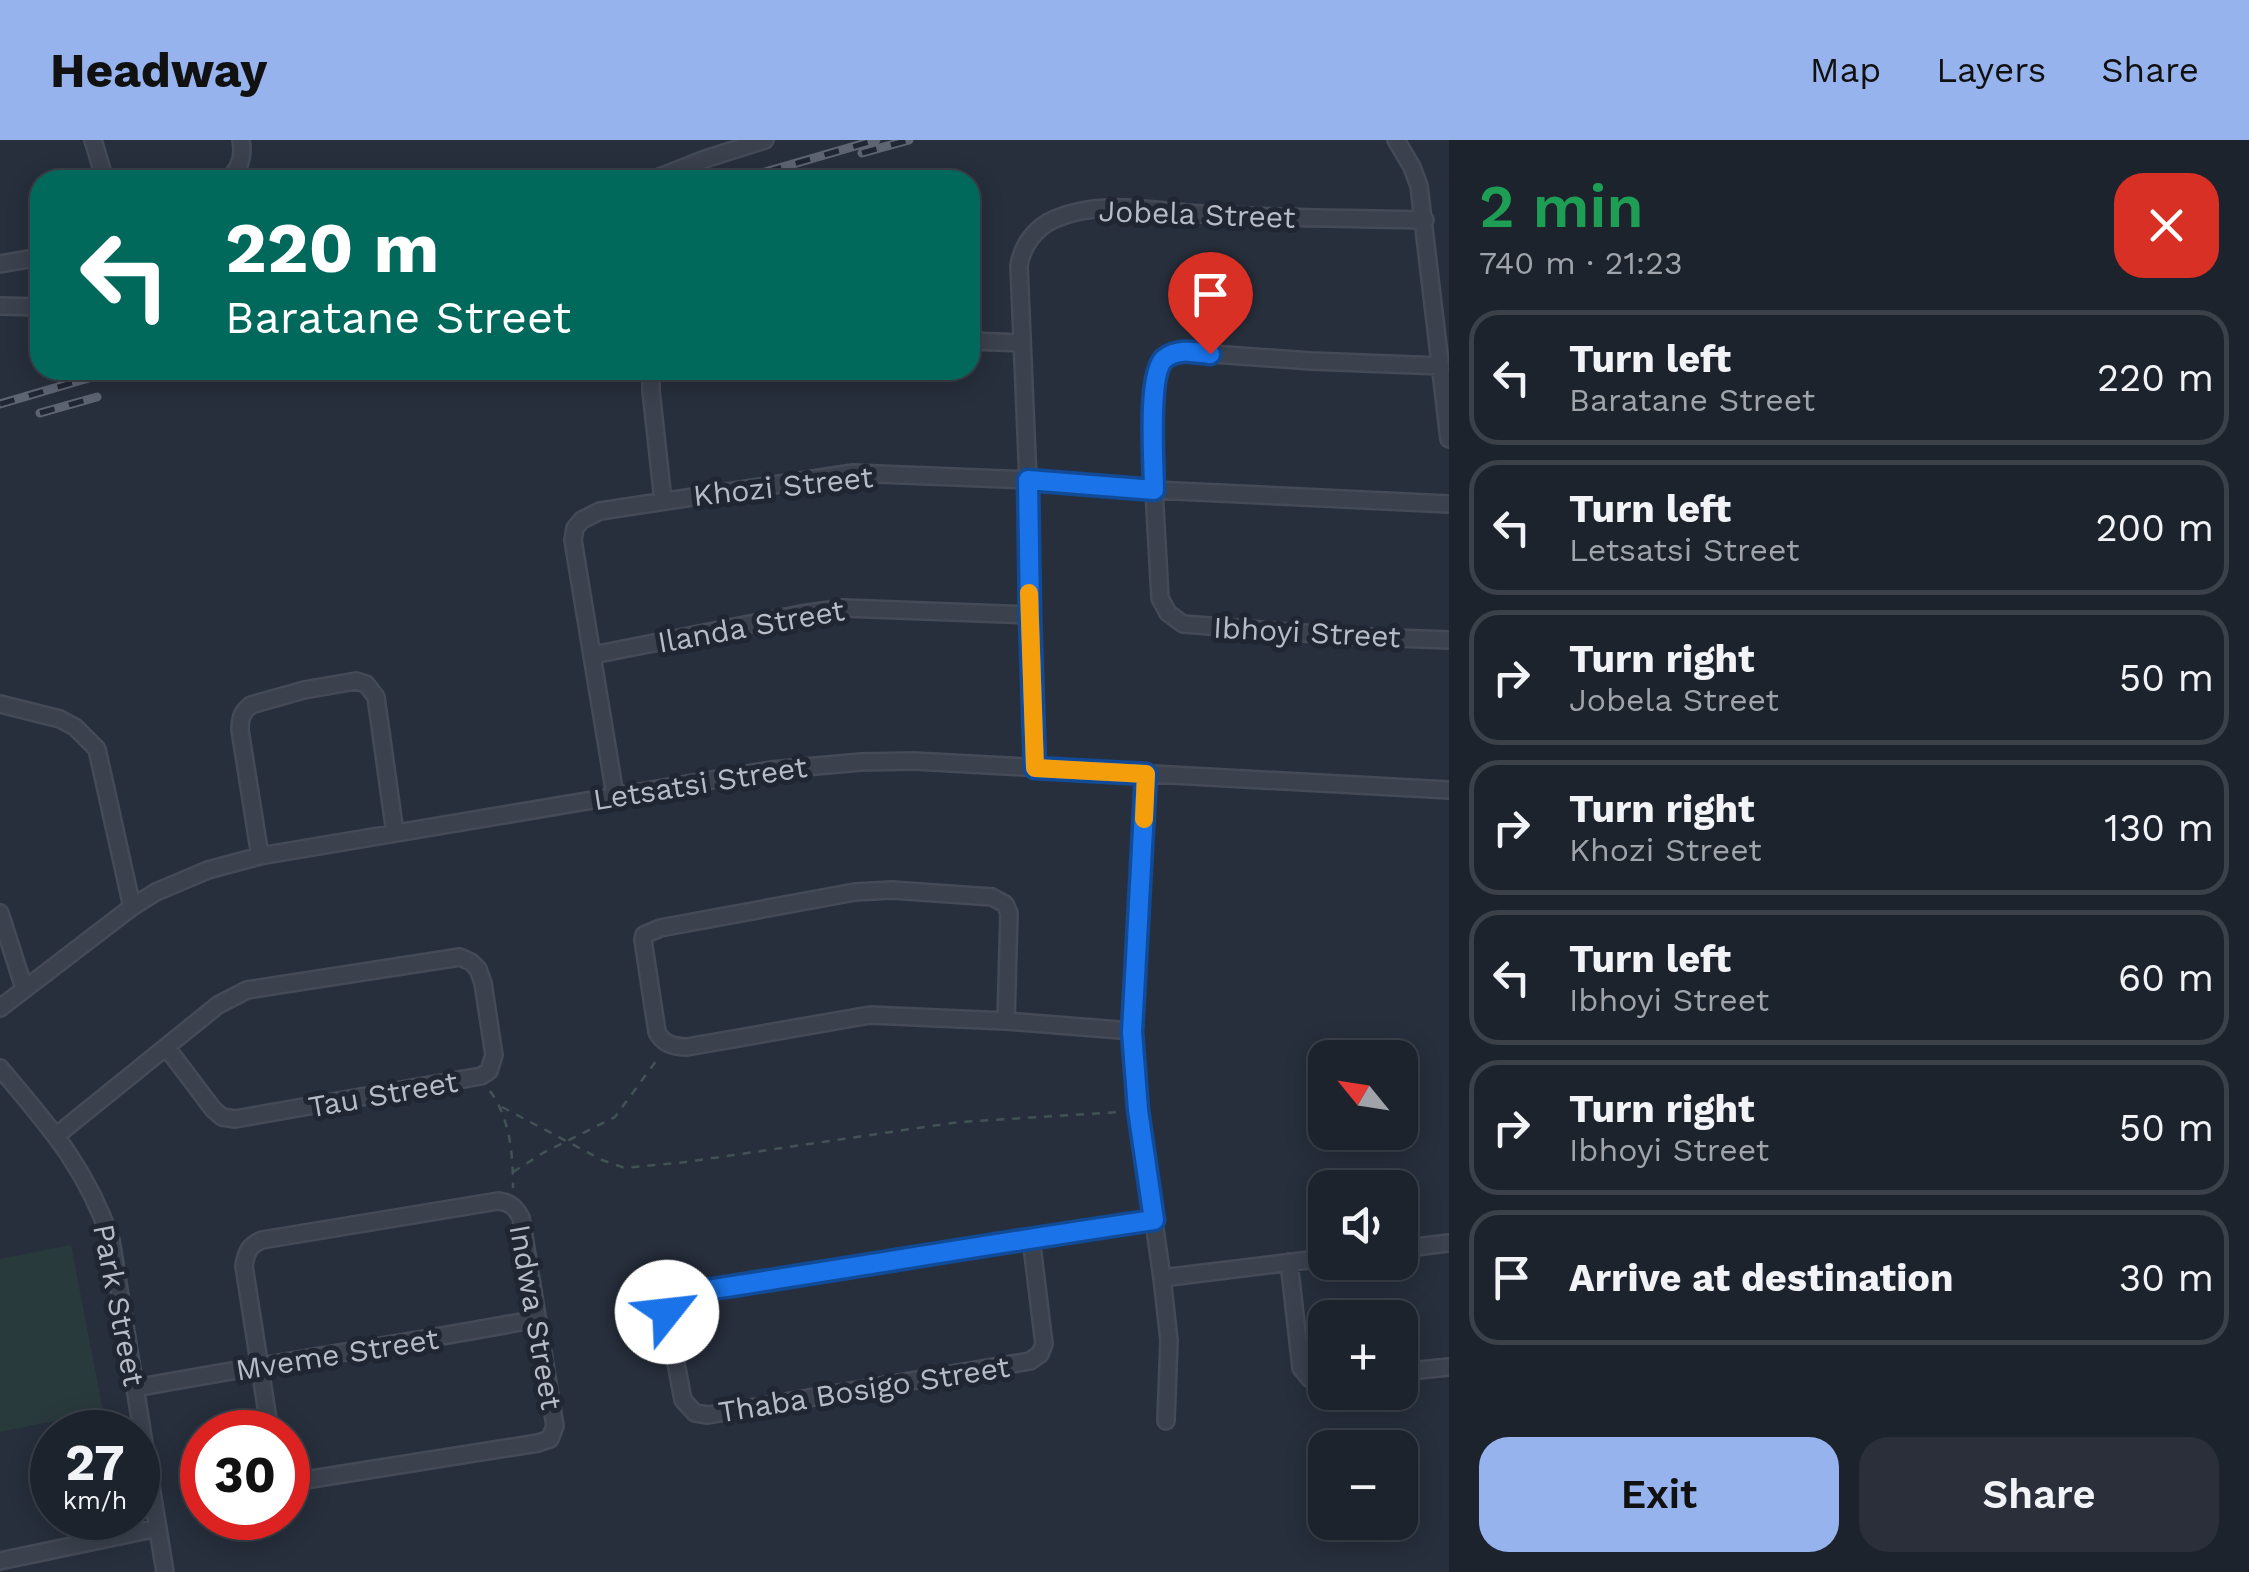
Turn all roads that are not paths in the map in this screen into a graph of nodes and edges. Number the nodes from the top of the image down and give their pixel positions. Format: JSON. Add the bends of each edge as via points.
{"nodes":[{"id":1,"x":92,"y":140,"type":"edge"},
{"id":2,"x":241,"y":140,"type":"edge"},
{"id":3,"x":765,"y":140,"type":"edge"},
{"id":4,"x":1396,"y":140,"type":"edge"},
{"id":5,"x":102,"y":170,"type":"edge"},
{"id":6,"x":236,"y":170,"type":"edge"},
{"id":7,"x":677,"y":170,"type":"edge"},
{"id":8,"x":1425,"y":220,"type":"junction"},
{"id":9,"x":30,"y":258,"type":"edge"},
{"id":10,"x":0,"y":264,"type":"edge"},
{"id":11,"x":0,"y":306,"type":"edge"},
{"id":12,"x":30,"y":308,"type":"edge"},
{"id":13,"x":980,"y":341,"type":"edge"},
{"id":14,"x":1022,"y":343,"type":"junction"},
{"id":15,"x":1442,"y":366,"type":"junction"},
{"id":16,"x":651,"y":380,"type":"edge"},
{"id":17,"x":1449,"y":439,"type":"edge"},
{"id":18,"x":1028,"y":480,"type":"junction"},
{"id":19,"x":1154,"y":490,"type":"junction"},
{"id":20,"x":663,"y":500,"type":"junction"},
{"id":21,"x":1449,"y":504,"type":"edge"},
{"id":22,"x":1030,"y":616,"type":"junction"},
{"id":23,"x":1449,"y":640,"type":"edge"},
{"id":24,"x":592,"y":655,"type":"junction"},
{"id":25,"x":0,"y":704,"type":"edge"},
{"id":26,"x":1035,"y":768,"type":"junction"},
{"id":27,"x":1146,"y":774,"type":"junction"},
{"id":28,"x":1449,"y":790,"type":"edge"},
{"id":29,"x":615,"y":796,"type":"junction"},
{"id":30,"x":395,"y":833,"type":"junction"},
{"id":31,"x":260,"y":856,"type":"junction"},
{"id":32,"x":132,"y":906,"type":"junction"},
{"id":33,"x":0,"y":913,"type":"edge"},
{"id":34,"x":24,"y":988,"type":"junction"},
{"id":35,"x":0,"y":1008,"type":"edge"},
{"id":36,"x":1006,"y":1022,"type":"junction"},
{"id":37,"x":1132,"y":1032,"type":"junction"},
{"id":38,"x":167,"y":1048,"type":"junction"},
{"id":39,"x":0,"y":1068,"type":"edge"},
{"id":40,"x":57,"y":1135,"type":"junction"},
{"id":41,"x":1154,"y":1220,"type":"junction"},
{"id":42,"x":1031,"y":1238,"type":"junction"},
{"id":43,"x":1449,"y":1243,"type":"edge"},
{"id":44,"x":1418,"y":1247,"type":"edge"},
{"id":45,"x":1308,"y":1260,"type":"edge"},
{"id":46,"x":1289,"y":1262,"type":"junction"},
{"id":47,"x":1162,"y":1278,"type":"junction"},
{"id":48,"x":537,"y":1318,"type":"junction"},
{"id":49,"x":259,"y":1365,"type":"junction"},
{"id":50,"x":1449,"y":1367,"type":"edge"},
{"id":51,"x":1418,"y":1370,"type":"edge"},
{"id":52,"x":1308,"y":1377,"type":"edge"},
{"id":53,"x":136,"y":1388,"type":"junction"},
{"id":54,"x":139,"y":1410,"type":"edge"},
{"id":55,"x":266,"y":1410,"type":"edge"},
{"id":56,"x":1166,"y":1420,"type":"dead end"},
{"id":57,"x":310,"y":1479,"type":"edge"},
{"id":58,"x":101,"y":1540,"type":"edge"},
{"id":59,"x":160,"y":1540,"type":"edge"},
{"id":60,"x":0,"y":1561,"type":"edge"},
{"id":61,"x":165,"y":1572,"type":"edge"}],
"edges":[{"from":1,"to":5,"type":"street"},
{"from":2,"to":6,"type":"street"},
{"from":3,"to":7,"type":"street"},
{"from":4,"to":8,"type":"street","via":[[1416,175]]},
{"from":8,"to":14,"type":"street","name":"Jobela Street","via":[[1113,207],[1069,214],[1040,228],[1022,253]]},
{"from":8,"to":15,"type":"street"},
{"from":9,"to":10,"type":"street"},
{"from":11,"to":12,"type":"street"},
{"from":13,"to":14,"type":"street"},
{"from":14,"to":18,"type":"street","name":"Jobela Street"},
{"from":15,"to":17,"type":"street"},
{"from":15,"to":19,"type":"street","name":"Ibhoyi Street","via":[[1168,356],[1154,382]]},
{"from":16,"to":20,"type":"street"},
{"from":18,"to":19,"type":"street","name":"Khozi Street"},
{"from":18,"to":20,"type":"street","name":"Khozi Street","via":[[853,472]]},
{"from":18,"to":22,"type":"street","name":"Jobela Street"},
{"from":19,"to":21,"type":"street","name":"Khozi Street"},
{"from":19,"to":23,"type":"street","name":"Ibhoyi Street","via":[[1160,598],[1178,623]]},
{"from":20,"to":24,"type":"street","name":"Khozi Street","via":[[595,512],[575,528]]},
{"from":22,"to":24,"type":"street","name":"Ilanda Street","via":[[844,608]]},
{"from":22,"to":26,"type":"street","name":"Jobela Street"},
{"from":24,"to":29,"type":"street","name":"Khozi Street"},
{"from":25,"to":32,"type":"street","via":[[60,719],[97,748]]},
{"from":26,"to":27,"type":"street","name":"Letsatsi Street"},
{"from":26,"to":29,"type":"street","name":"Letsatsi Street","via":[[860,762]]},
{"from":27,"to":28,"type":"street","name":"Letsatsi Street"},
{"from":27,"to":37,"type":"street"},
{"from":29,"to":30,"type":"street","name":"Letsatsi Street"},
{"from":30,"to":31,"type":"street","name":"Letsatsi Street"},
{"from":30,"to":31,"type":"street","via":[[376,697],[356,680],[244,710],[240,730]]},
{"from":31,"to":32,"type":"street","name":"Letsatsi Street","via":[[208,870]]},
{"from":32,"to":34,"type":"street","name":"Letsatsi Street"},
{"from":33,"to":34,"type":"street"},
{"from":34,"to":35,"type":"street","name":"Letsatsi Street"},
{"from":36,"to":36,"type":"street","via":[[858,1015],[669,1044],[654,1024],[644,935],[866,890],[996,898],[1010,916]]},
{"from":36,"to":37,"type":"street"},
{"from":37,"to":41,"type":"street"},
{"from":38,"to":38,"type":"street","name":"Tau Street","via":[[247,990],[460,956],[478,969],[483,983],[494,1055],[481,1076],[228,1119],[213,1110]]},
{"from":38,"to":40,"type":"street","name":"Tau Street"},
{"from":39,"to":40,"type":"street","name":"Park Street"},
{"from":40,"to":53,"type":"street","name":"Park Street","via":[[91,1189],[111,1240]]},
{"from":41,"to":42,"type":"street","name":"Thaba Bosigo Street"},
{"from":41,"to":47,"type":"street"},
{"from":42,"to":42,"type":"street","name":"Thaba Bosigo Street","via":[[676,1296],[667,1312],[682,1400],[708,1415],[1030,1361],[1044,1344]]},
{"from":43,"to":44,"type":"street"},
{"from":45,"to":46,"type":"street"},
{"from":46,"to":47,"type":"street"},
{"from":46,"to":52,"type":"street","via":[[1301,1368]]},
{"from":47,"to":56,"type":"street"},
{"from":48,"to":49,"type":"street","name":"Mveme Street"},
{"from":48,"to":49,"type":"street","name":"Indwa Street","via":[[521,1218],[498,1201],[256,1242],[244,1266]]},
{"from":48,"to":57,"type":"street","name":"Indwa Street","via":[[555,1426],[550,1439]]},
{"from":49,"to":53,"type":"street","name":"Mveme Street"},
{"from":49,"to":55,"type":"street","name":"Indwa Street"},
{"from":50,"to":51,"type":"street"},
{"from":53,"to":54,"type":"street","name":"Park Street"},
{"from":58,"to":60,"type":"street"},
{"from":59,"to":61,"type":"street","name":"Park Street"}]}
